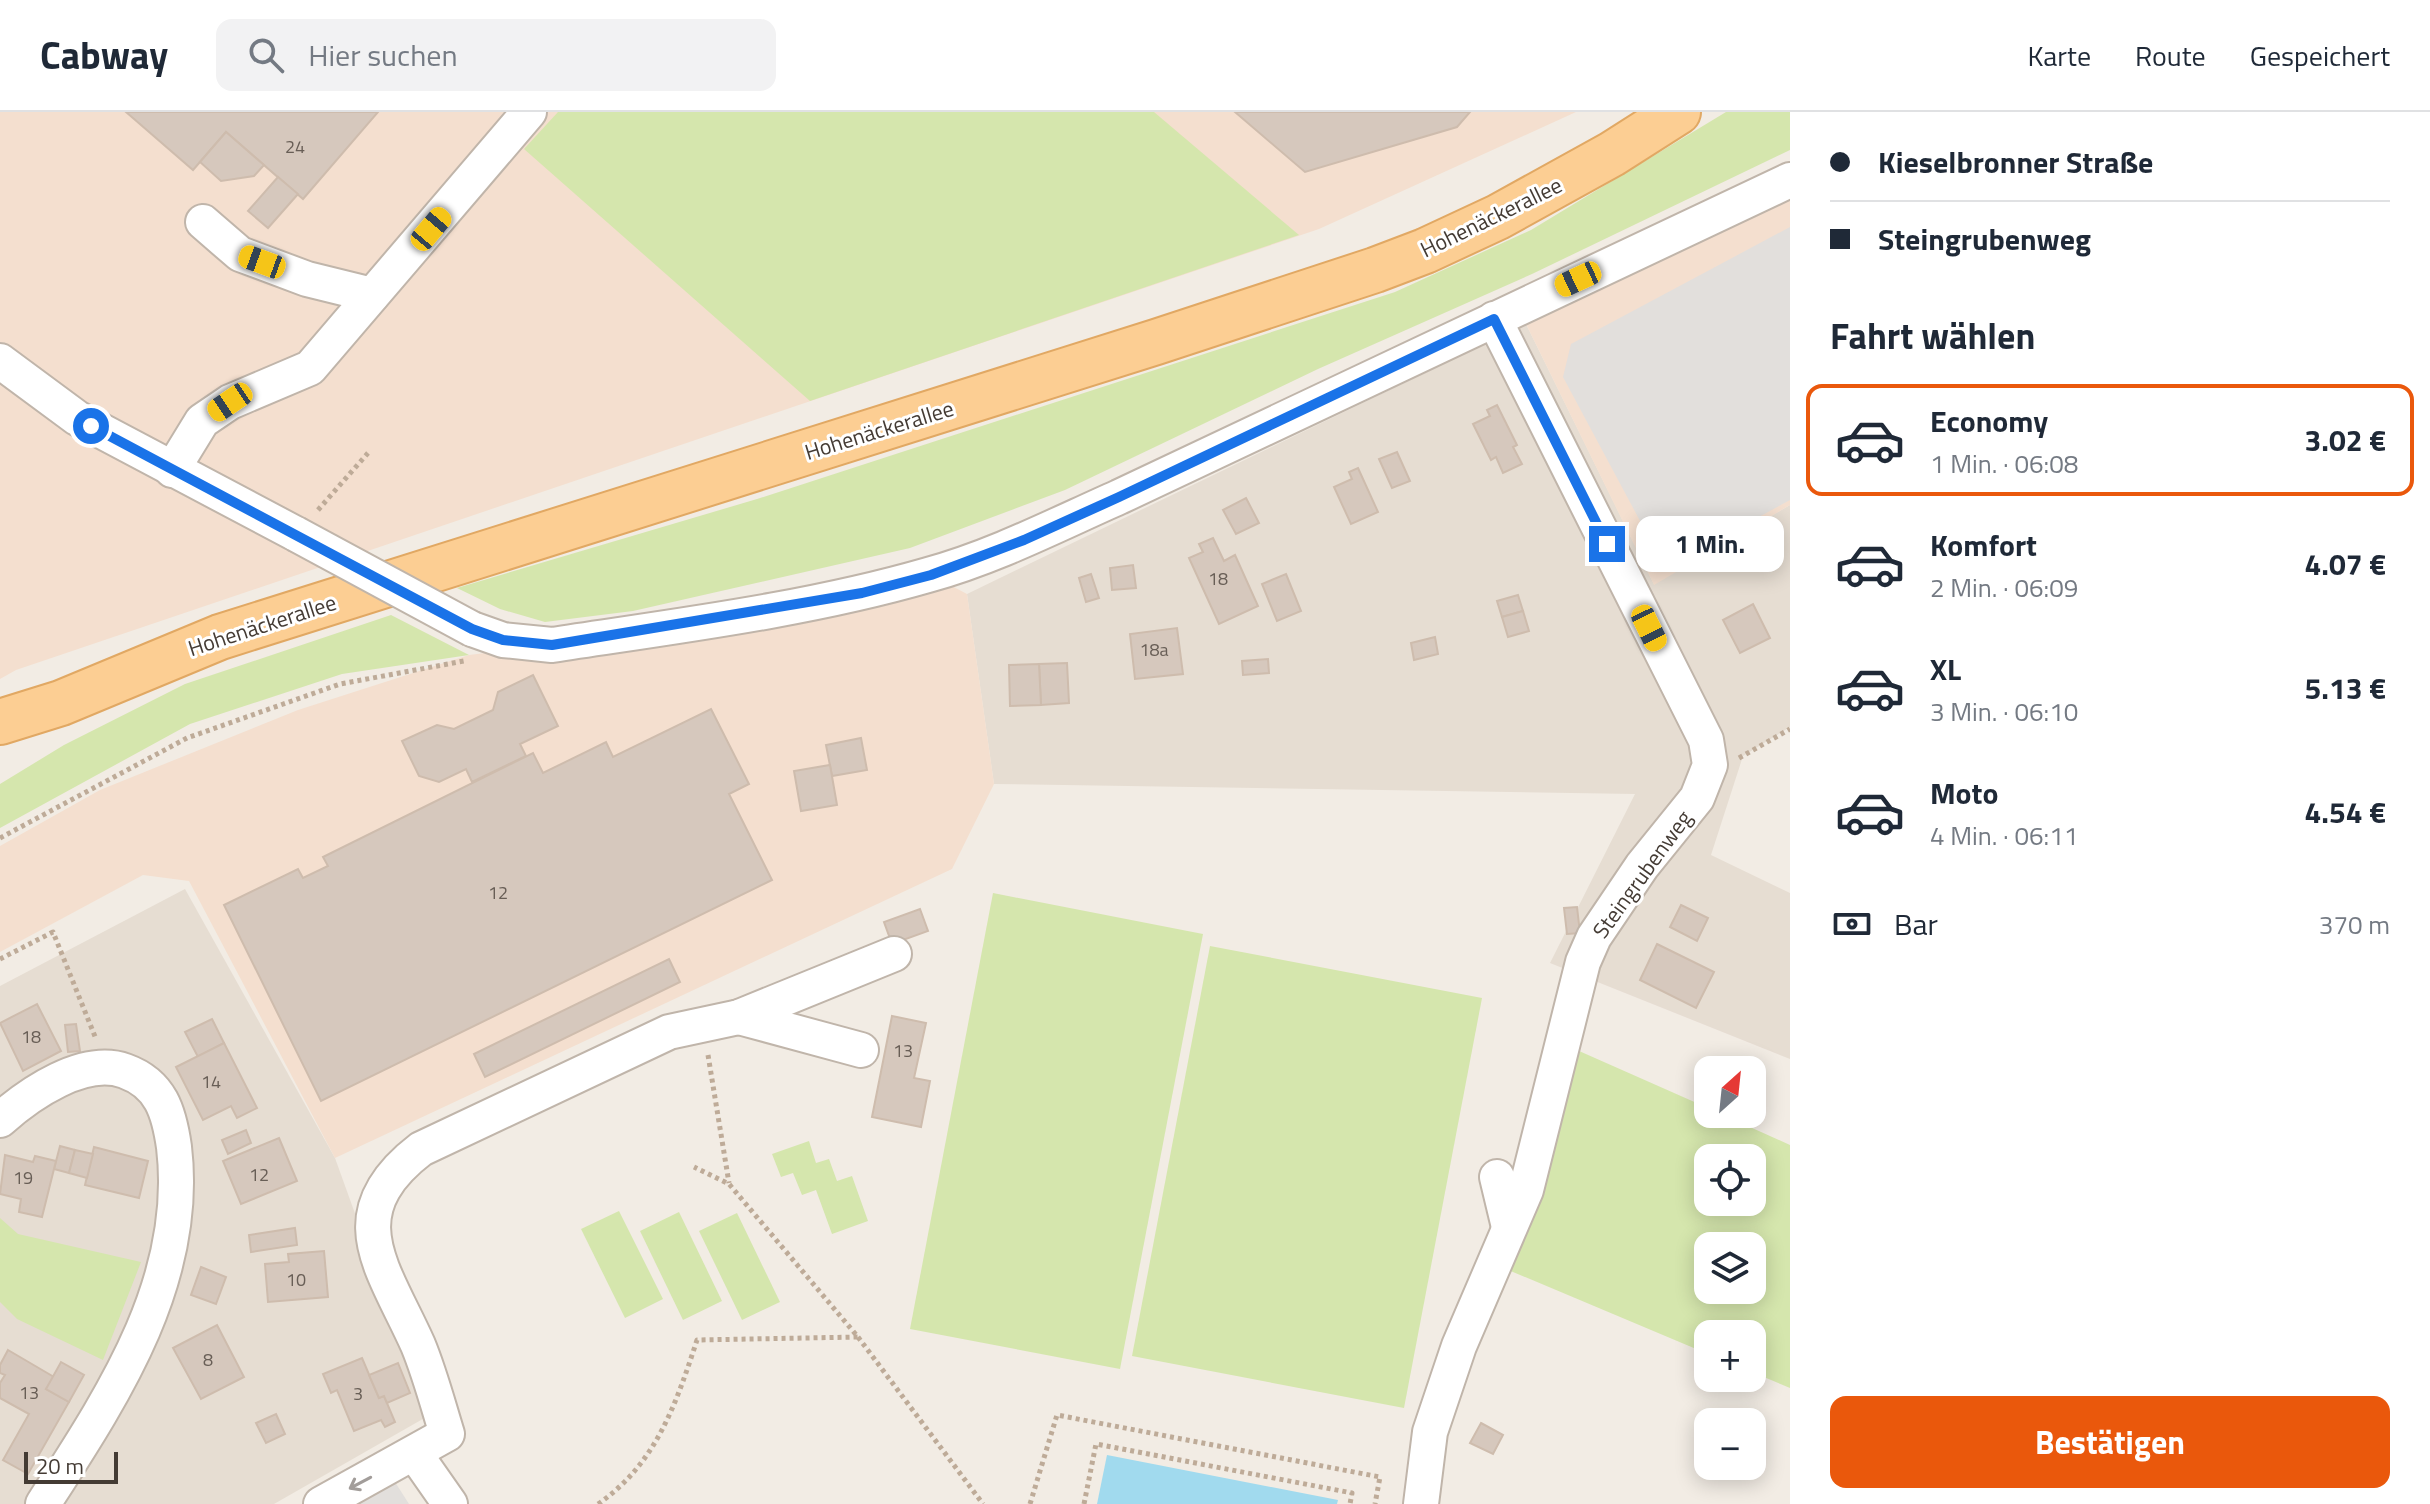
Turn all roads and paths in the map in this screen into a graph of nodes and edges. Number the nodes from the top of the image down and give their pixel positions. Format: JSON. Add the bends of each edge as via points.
{"nodes":[{"id":1,"x":529,"y":112,"type":"edge"},
{"id":2,"x":1678,"y":112,"type":"edge"},
{"id":3,"x":1790,"y":180,"type":"edge"},
{"id":4,"x":203,"y":222,"type":"dead end"},
{"id":5,"x":372,"y":295,"type":"junction"},
{"id":6,"x":1494,"y":319,"type":"junction"},
{"id":7,"x":0,"y":361,"type":"edge"},
{"id":8,"x":368,"y":453,"type":"dead end"},
{"id":9,"x":172,"y":470,"type":"junction"},
{"id":10,"x":296,"y":534,"type":"junction"},
{"id":11,"x":474,"y":644,"type":"junction"},
{"id":12,"x":61,"y":703,"type":"junction"},
{"id":13,"x":0,"y":722,"type":"edge"},
{"id":14,"x":1790,"y":729,"type":"edge"},
{"id":15,"x":0,"y":747,"type":"edge"},
{"id":16,"x":1707,"y":776,"type":"junction"},
{"id":17,"x":0,"y":838,"type":"edge"},
{"id":18,"x":894,"y":954,"type":"dead end"},
{"id":19,"x":0,"y":959,"type":"edge"},
{"id":20,"x":739,"y":1017,"type":"junction"},
{"id":21,"x":703,"y":1025,"type":"junction"},
{"id":22,"x":861,"y":1050,"type":"dead end"},
{"id":23,"x":107,"y":1067,"type":"junction"},
{"id":24,"x":0,"y":1120,"type":"edge"},
{"id":25,"x":694,"y":1167,"type":"dead end"},
{"id":26,"x":1497,"y":1177,"type":"dead end"},
{"id":27,"x":729,"y":1184,"type":"junction"},
{"id":28,"x":1509,"y":1227,"type":"junction"},
{"id":29,"x":858,"y":1337,"type":"junction"},
{"id":30,"x":415,"y":1454,"type":"junction"},
{"id":31,"x":43,"y":1504,"type":"edge"},
{"id":32,"x":321,"y":1504,"type":"edge"},
{"id":33,"x":450,"y":1504,"type":"edge"},
{"id":34,"x":598,"y":1504,"type":"edge"},
{"id":35,"x":983,"y":1504,"type":"edge"},
{"id":36,"x":1030,"y":1504,"type":"edge"},
{"id":37,"x":1084,"y":1504,"type":"edge"},
{"id":38,"x":1350,"y":1504,"type":"edge"},
{"id":39,"x":1375,"y":1504,"type":"edge"},
{"id":40,"x":1421,"y":1504,"type":"edge"}],
"edges":[{"from":1,"to":5,"type":"street"},
{"from":2,"to":12,"type":"main road","name":"Hohenäckerallee","via":[[1498,217],[1375,270],[220,637]]},
{"from":3,"to":6,"type":"street"},
{"from":4,"to":5,"type":"street","via":[[240,254],[307,279]]},
{"from":5,"to":9,"type":"street","via":[[310,368],[230,402],[202,421]]},
{"from":6,"to":11,"type":"street","via":[[1119,497],[931,575],[862,593],[552,645],[503,640]]},
{"from":6,"to":16,"type":"street","via":[[1706,740]]},
{"from":7,"to":9,"type":"street","via":[[77,418]]},
{"from":8,"to":10,"type":"path"},
{"from":9,"to":10,"type":"street"},
{"from":10,"to":11,"type":"street","bridge":true},
{"from":11,"to":17,"type":"path","via":[[187,738]]},
{"from":12,"to":13,"type":"main road","name":"Hohenäckerallee"},
{"from":12,"to":15,"type":"main road","name":"Hohenäckerallee"},
{"from":14,"to":16,"type":"path"},
{"from":16,"to":28,"type":"street","name":"Steingrubenweg","via":[[1697,798],[1594,937],[1583,962],[1526,1190]]},
{"from":18,"to":20,"type":"street"},
{"from":19,"to":23,"type":"path","via":[[53,932]]},
{"from":20,"to":21,"type":"street"},
{"from":20,"to":22,"type":"street"},
{"from":21,"to":27,"type":"path"},
{"from":21,"to":30,"type":"street","via":[[669,1032],[421,1149],[381,1188],[372,1238],[420,1351],[447,1434]]},
{"from":23,"to":24,"type":"street","via":[[56,1082]]},
{"from":23,"to":31,"type":"street","via":[[148,1082],[166,1109],[175,1156],[169,1247],[155,1300],[127,1368]]},
{"from":25,"to":27,"type":"path"},
{"from":26,"to":28,"type":"street"},
{"from":27,"to":29,"type":"path"},
{"from":28,"to":40,"type":"street","name":"Steingrubenweg","via":[[1441,1395],[1430,1432]]},
{"from":29,"to":34,"type":"path","via":[[697,1340],[659,1438],[619,1489]]},
{"from":29,"to":35,"type":"path"},
{"from":30,"to":32,"type":"street","one_way":true},
{"from":30,"to":33,"type":"street"},
{"from":36,"to":39,"type":"path","via":[[1057,1415],[1380,1477]]},
{"from":37,"to":38,"type":"path","via":[[1096,1444],[1352,1493]]}]}
